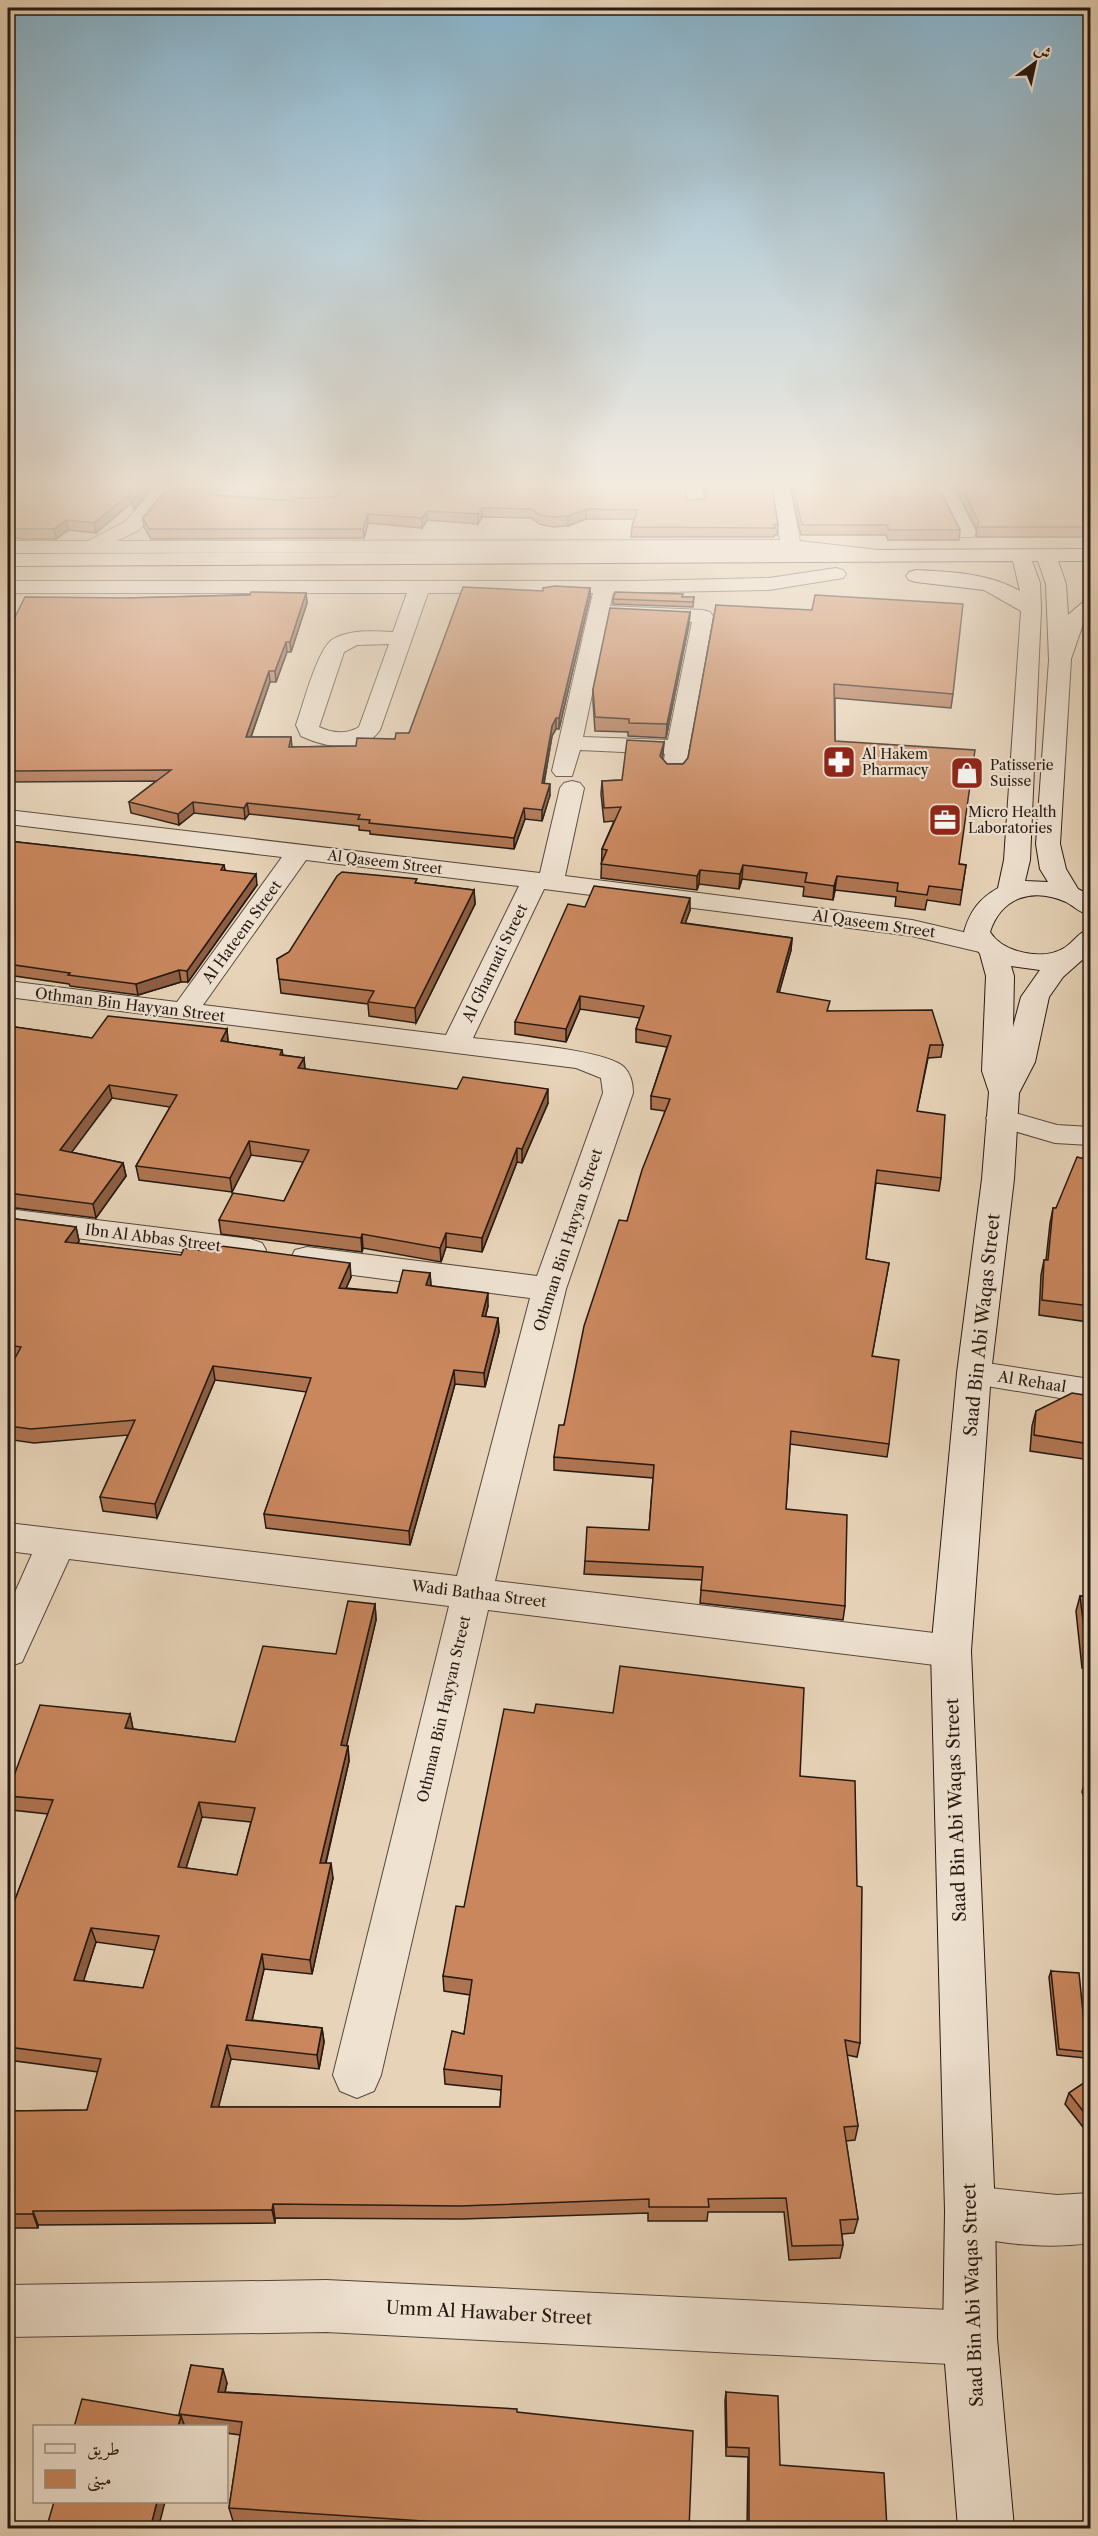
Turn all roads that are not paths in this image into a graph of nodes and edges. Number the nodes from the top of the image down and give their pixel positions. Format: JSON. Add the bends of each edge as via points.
{"nodes":[{"id":1,"x":414,"y":600,"type":"edge"},
{"id":2,"x":601,"y":600,"type":"edge"},
{"id":3,"x":638,"y":600,"type":"edge"},
{"id":4,"x":1020,"y":600,"type":"edge"},
{"id":5,"x":1030,"y":600,"type":"edge"},
{"id":6,"x":1054,"y":600,"type":"edge"},
{"id":7,"x":1090,"y":606,"type":"edge"},
{"id":8,"x":1031,"y":609,"type":"junction"},
{"id":9,"x":599,"y":612,"type":"junction"},
{"id":10,"x":636,"y":614,"type":"junction"},
{"id":11,"x":401,"y":639,"type":"junction"},
{"id":12,"x":1060,"y":660,"type":"junction"},
{"id":13,"x":571,"y":743,"type":"junction"},
{"id":14,"x":8,"y":817,"type":"edge"},
{"id":15,"x":299,"y":852,"type":"junction"},
{"id":16,"x":543,"y":881,"type":"junction"},
{"id":17,"x":1010,"y":891,"type":"junction"},
{"id":18,"x":1080,"y":898,"type":"edge"},
{"id":19,"x":763,"y":907,"type":"junction"},
{"id":20,"x":981,"y":917,"type":"junction"},
{"id":21,"x":1081,"y":946,"type":"edge"},
{"id":22,"x":988,"y":948,"type":"junction"},
{"id":23,"x":8,"y":989,"type":"edge"},
{"id":24,"x":184,"y":1012,"type":"junction"},
{"id":25,"x":455,"y":1046,"type":"junction"},
{"id":26,"x":1003,"y":1105,"type":"junction"},
{"id":27,"x":1090,"y":1136,"type":"edge"},
{"id":28,"x":8,"y":1219,"type":"edge"},
{"id":29,"x":549,"y":1289,"type":"junction"},
{"id":30,"x":974,"y":1373,"type":"junction"},
{"id":31,"x":1090,"y":1391,"type":"edge"},
{"id":32,"x":8,"y":1537,"type":"edge"},
{"id":33,"x":57,"y":1542,"type":"junction"},
{"id":34,"x":472,"y":1593,"type":"junction"},
{"id":35,"x":951,"y":1650,"type":"junction"},
{"id":36,"x":8,"y":1651,"type":"edge"},
{"id":37,"x":357,"y":2075,"type":"dead end"},
{"id":38,"x":970,"y":2211,"type":"junction"},
{"id":39,"x":1090,"y":2218,"type":"edge"},
{"id":40,"x":8,"y":2311,"type":"edge"},
{"id":41,"x":970,"y":2338,"type":"junction"},
{"id":42,"x":986,"y":2529,"type":"edge"}],
"edges":[{"from":1,"to":11,"type":"street"},
{"from":2,"to":9,"type":"street","name":"Al Gharnati Street"},
{"from":3,"to":10,"type":"street"},
{"from":4,"to":8,"type":"street"},
{"from":5,"to":8,"type":"street"},
{"from":6,"to":12,"type":"street"},
{"from":7,"to":12,"type":"street","via":[[1073,622]]},
{"from":8,"to":17,"type":"street","via":[[1017,860]]},
{"from":9,"to":10,"type":"street"},
{"from":9,"to":13,"type":"street","name":"Al Gharnati Street"},
{"from":10,"to":13,"type":"street","via":[[704,609],[676,759]]},
{"from":11,"to":11,"type":"street","via":[[369,730],[357,738],[339,740],[309,731],[307,725],[334,649],[357,639]]},
{"from":12,"to":18,"type":"street","via":[[1048,844],[1053,869]]},
{"from":13,"to":16,"type":"street","name":"Al Gharnati Street","via":[[568,780]]},
{"from":14,"to":15,"type":"street","name":"Al Qaseem Street"},
{"from":15,"to":16,"type":"street","name":"Al Qaseem Street"},
{"from":15,"to":24,"type":"street","name":"Al Hateem Street"},
{"from":16,"to":19,"type":"street","name":"Al Qaseem Street"},
{"from":16,"to":25,"type":"street","name":"Al Gharnati Street"},
{"from":17,"to":18,"type":"street","via":[[1039,889]]},
{"from":17,"to":20,"type":"street"},
{"from":19,"to":20,"type":"street","name":"Al Qaseem Street","via":[[911,918]]},
{"from":19,"to":22,"type":"street","name":"Al Qaseem Street","via":[[912,928]]},
{"from":20,"to":22,"type":"street","name":"Saad Bin Abi Waqas Street","via":[[977,932]]},
{"from":21,"to":22,"type":"street","name":"Al Qaseem Street","via":[[1040,961]]},
{"from":21,"to":26,"type":"street","via":[[1040,988],[1031,1007],[1021,1066]]},
{"from":22,"to":26,"type":"street","name":"Saad Bin Abi Waqas Street","via":[[1000,976],[997,1071]]},
{"from":23,"to":24,"type":"street","name":"Othman Bin Hayyan Street"},
{"from":24,"to":25,"type":"street","name":"Othman Bin Hayyan Street"},
{"from":25,"to":29,"type":"street","name":"Othman Bin Hayyan Street","via":[[581,1060],[613,1072],[618,1082],[618,1093]]},
{"from":26,"to":27,"type":"street","via":[[1055,1134]]},
{"from":26,"to":30,"type":"street","name":"Saad Bin Abi Waqas Street"},
{"from":28,"to":29,"type":"street","name":"Ibn Al Abbas Street"},
{"from":29,"to":34,"type":"street","name":"Othman Bin Hayyan Street"},
{"from":30,"to":31,"type":"street","name":"Al Rehaal"},
{"from":30,"to":35,"type":"street","name":"Saad Bin Abi Waqas Street"},
{"from":32,"to":33,"type":"street","name":"Wadi Bathaa Street"},
{"from":33,"to":34,"type":"street","name":"Wadi Bathaa Street"},
{"from":33,"to":36,"type":"street"},
{"from":34,"to":35,"type":"street","name":"Wadi Bathaa Street"},
{"from":34,"to":37,"type":"street","name":"Othman Bin Hayyan Street"},
{"from":35,"to":38,"type":"street","name":"Saad Bin Abi Waqas Street"},
{"from":38,"to":39,"type":"street","via":[[1057,2221]]},
{"from":38,"to":41,"type":"street","name":"Saad Bin Abi Waqas Street"},
{"from":40,"to":41,"type":"street","name":"Umm Al Hawaber Street","via":[[326,2306]]},
{"from":41,"to":42,"type":"street","name":"Saad Bin Abi Waqas Street"}]}
